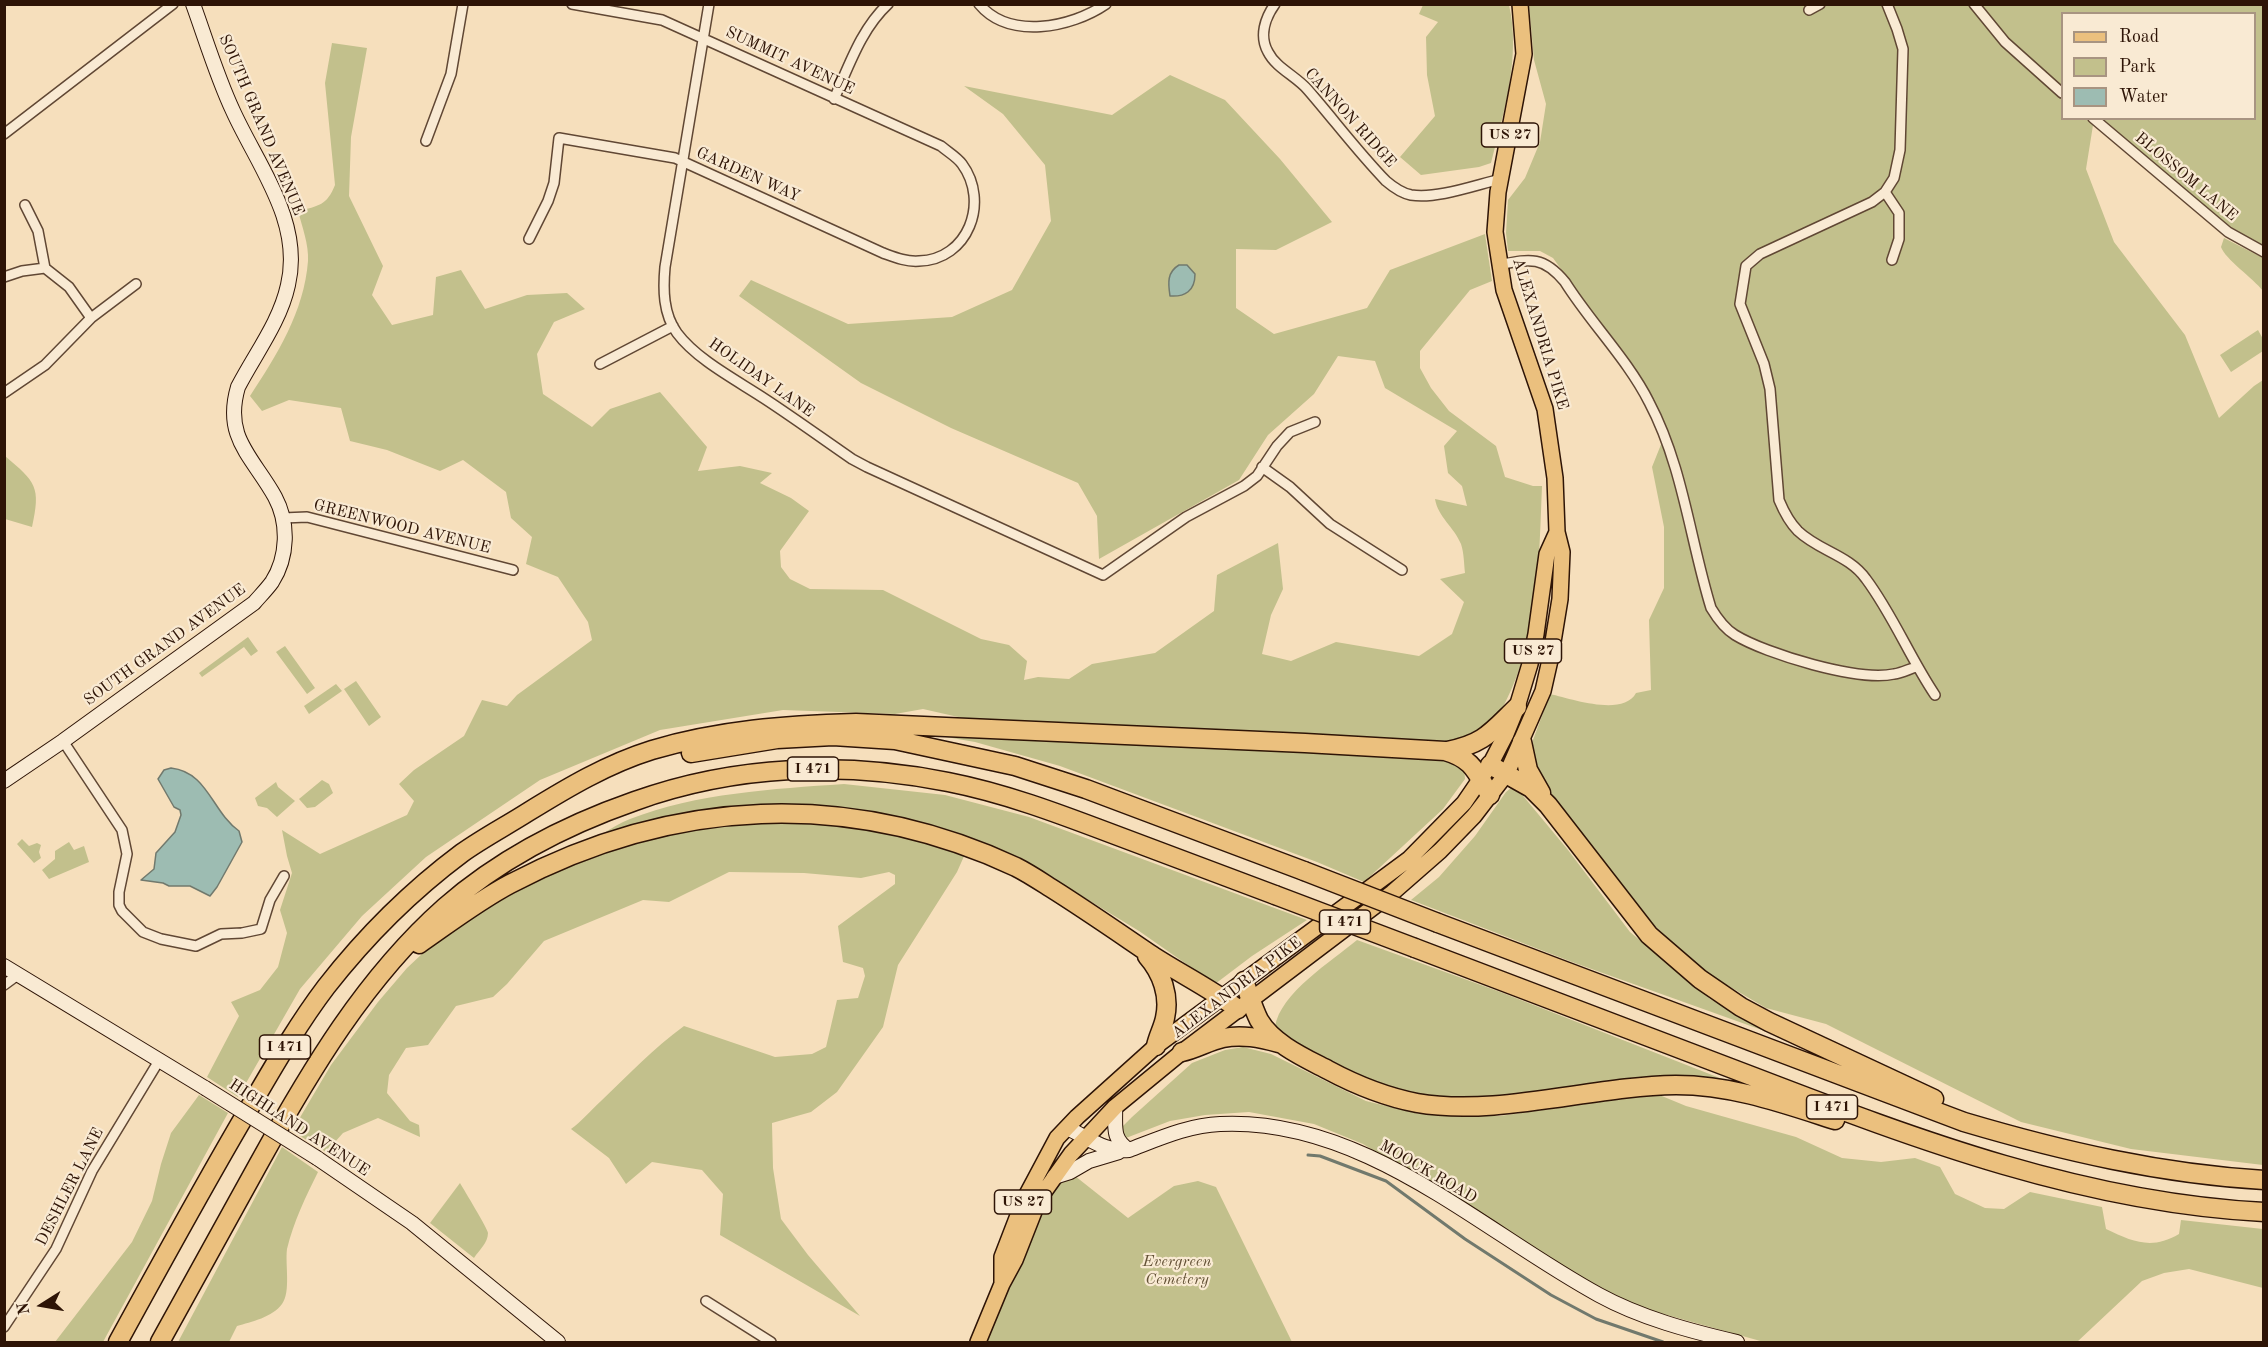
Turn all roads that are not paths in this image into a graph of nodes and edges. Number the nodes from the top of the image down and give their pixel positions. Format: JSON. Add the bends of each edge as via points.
{"nodes":[{"id":1,"x":173,"y":4,"type":"edge"},
{"id":2,"x":193,"y":4,"type":"edge"},
{"id":3,"x":463,"y":4,"type":"edge"},
{"id":4,"x":572,"y":4,"type":"edge"},
{"id":5,"x":709,"y":4,"type":"edge"},
{"id":6,"x":888,"y":4,"type":"edge"},
{"id":7,"x":979,"y":4,"type":"edge"},
{"id":8,"x":1106,"y":4,"type":"edge"},
{"id":9,"x":1275,"y":4,"type":"edge"},
{"id":10,"x":1520,"y":4,"type":"edge"},
{"id":11,"x":1820,"y":4,"type":"edge"},
{"id":12,"x":1887,"y":4,"type":"edge"},
{"id":13,"x":1974,"y":4,"type":"edge"},
{"id":14,"x":1809,"y":10,"type":"dead end"},
{"id":15,"x":703,"y":38,"type":"junction"},
{"id":16,"x":2061,"y":92,"type":"edge"},
{"id":17,"x":834,"y":99,"type":"junction"},
{"id":18,"x":2095,"y":120,"type":"edge"},
{"id":19,"x":4,"y":134,"type":"edge"},
{"id":20,"x":426,"y":141,"type":"dead end"},
{"id":21,"x":683,"y":162,"type":"junction"},
{"id":22,"x":1501,"y":179,"type":"junction"},
{"id":23,"x":973,"y":186,"type":"joint"},
{"id":24,"x":1885,"y":192,"type":"junction"},
{"id":25,"x":25,"y":205,"type":"dead end"},
{"id":26,"x":529,"y":239,"type":"dead end"},
{"id":27,"x":2264,"y":252,"type":"edge"},
{"id":28,"x":1892,"y":260,"type":"dead end"},
{"id":29,"x":1499,"y":266,"type":"junction"},
{"id":30,"x":45,"y":268,"type":"junction"},
{"id":31,"x":4,"y":277,"type":"edge"},
{"id":32,"x":136,"y":284,"type":"dead end"},
{"id":33,"x":91,"y":318,"type":"junction"},
{"id":34,"x":673,"y":326,"type":"junction"},
{"id":35,"x":600,"y":364,"type":"dead end"},
{"id":36,"x":4,"y":393,"type":"edge"},
{"id":37,"x":1315,"y":422,"type":"dead end"},
{"id":38,"x":1262,"y":467,"type":"junction"},
{"id":39,"x":283,"y":518,"type":"junction"},
{"id":40,"x":1557,"y":532,"type":"junction"},
{"id":41,"x":513,"y":570,"type":"dead end"},
{"id":42,"x":1402,"y":570,"type":"dead end"},
{"id":43,"x":1916,"y":667,"type":"junction"},
{"id":44,"x":1935,"y":695,"type":"dead end"},
{"id":45,"x":1517,"y":706,"type":"junction"},
{"id":46,"x":63,"y":741,"type":"junction"},
{"id":47,"x":1522,"y":742,"type":"junction"},
{"id":48,"x":1445,"y":752,"type":"junction"},
{"id":49,"x":1492,"y":772,"type":"junction"},
{"id":50,"x":4,"y":781,"type":"edge"},
{"id":51,"x":1490,"y":795,"type":"junction"},
{"id":52,"x":1548,"y":805,"type":"junction"},
{"id":53,"x":526,"y":813,"type":"junction"},
{"id":54,"x":284,"y":876,"type":"dead end"},
{"id":55,"x":1138,"y":945,"type":"junction"},
{"id":56,"x":4,"y":966,"type":"edge"},
{"id":57,"x":388,"y":966,"type":"junction"},
{"id":58,"x":19,"y":974,"type":"junction"},
{"id":59,"x":1244,"y":981,"type":"junction"},
{"id":60,"x":4,"y":985,"type":"edge"},
{"id":61,"x":1223,"y":997,"type":"junction"},
{"id":62,"x":1244,"y":1004,"type":"junction"},
{"id":63,"x":1285,"y":1045,"type":"junction"},
{"id":64,"x":1156,"y":1046,"type":"junction"},
{"id":65,"x":1182,"y":1052,"type":"junction"},
{"id":66,"x":160,"y":1059,"type":"junction"},
{"id":67,"x":1115,"y":1107,"type":"junction"},
{"id":68,"x":1964,"y":1122,"type":"junction"},
{"id":69,"x":1072,"y":1123,"type":"junction"},
{"id":70,"x":1897,"y":1131,"type":"junction"},
{"id":71,"x":1086,"y":1137,"type":"junction"},
{"id":72,"x":1129,"y":1150,"type":"junction"},
{"id":73,"x":1054,"y":1177,"type":"junction"},
{"id":74,"x":2264,"y":1180,"type":"edge"},
{"id":75,"x":2264,"y":1212,"type":"edge"},
{"id":76,"x":1002,"y":1284,"type":"junction"},
{"id":77,"x":706,"y":1301,"type":"dead end"},
{"id":78,"x":4,"y":1327,"type":"edge"},
{"id":79,"x":118,"y":1342,"type":"edge"},
{"id":80,"x":160,"y":1342,"type":"edge"},
{"id":81,"x":558,"y":1342,"type":"edge"},
{"id":82,"x":771,"y":1342,"type":"edge"},
{"id":83,"x":978,"y":1342,"type":"edge"},
{"id":84,"x":1737,"y":1342,"type":"edge"}],
"edges":[{"from":1,"to":19,"type":"street"},
{"from":2,"to":39,"type":"main road","name":"SOUTH GRAND AVENUE","via":[[232,110],[288,230],[291,258],[284,301],[238,387],[233,416],[241,446],[275,497]]},
{"from":3,"to":20,"type":"street","via":[[451,74]]},
{"from":4,"to":15,"type":"street","name":"SUMMIT AVENUE","via":[[662,20]]},
{"from":5,"to":15,"type":"street","name":"HOLIDAY LANE"},
{"from":6,"to":17,"type":"street","via":[[873,19]]},
{"from":7,"to":8,"type":"street","via":[[1003,23],[1016,27],[1064,23]]},
{"from":9,"to":22,"type":"street","name":"CANNON RIDGE","via":[[1264,26],[1264,41],[1272,60],[1309,91],[1386,181],[1410,195]]},
{"from":10,"to":22,"type":"main road","name":"ALEXANDRIA PIKE","number":"US 27","via":[[1524,54]]},
{"from":11,"to":14,"type":"street"},
{"from":12,"to":24,"type":"street","via":[[1903,49],[1900,150],[1894,178]]},
{"from":13,"to":16,"type":"street","via":[[2005,42]]},
{"from":15,"to":17,"type":"street","name":"SUMMIT AVENUE"},
{"from":15,"to":21,"type":"street","name":"HOLIDAY LANE"},
{"from":17,"to":23,"type":"street","name":"SUMMIT AVENUE","via":[[941,146],[962,164]]},
{"from":18,"to":27,"type":"street","name":"BLOSSOM LANE","via":[[2228,232]]},
{"from":21,"to":23,"type":"street","name":"GARDEN WAY","via":[[883,253],[910,261],[939,256],[960,242],[974,213]]},
{"from":21,"to":26,"type":"street","name":"GARDEN WAY","via":[[559,138],[554,183]]},
{"from":21,"to":34,"type":"street","name":"HOLIDAY LANE","via":[[663,284]]},
{"from":22,"to":29,"type":"main road","name":"ALEXANDRIA PIKE","number":"US 27","via":[[1495,232]]},
{"from":24,"to":28,"type":"street","via":[[1899,213],[1899,239]]},
{"from":24,"to":43,"type":"street","via":[[1872,202],[1760,254],[1746,266],[1740,304],[1770,389],[1779,500],[1786,517],[1800,532],[1848,560],[1866,578]]},
{"from":25,"to":30,"type":"street","via":[[40,237]]},
{"from":29,"to":40,"type":"main road","name":"ALEXANDRIA PIKE","number":"US 27","via":[[1545,409],[1555,478]]},
{"from":29,"to":43,"type":"street","via":[[1527,260],[1550,266],[1647,398],[1676,472],[1711,608],[1733,634],[1762,650],[1817,665],[1878,675],[1894,675]]},
{"from":30,"to":31,"type":"street"},
{"from":30,"to":33,"type":"street","via":[[69,287]]},
{"from":32,"to":33,"type":"street"},
{"from":33,"to":36,"type":"street","via":[[45,365]]},
{"from":34,"to":35,"type":"street"},
{"from":34,"to":38,"type":"street","name":"HOLIDAY LANE","via":[[697,352],[852,459],[1103,575],[1186,517],[1244,486]]},
{"from":37,"to":38,"type":"street","via":[[1290,432]]},
{"from":38,"to":42,"type":"street","via":[[1330,524]]},
{"from":39,"to":41,"type":"street","name":"GREENWOOD AVENUE","via":[[306,517]]},
{"from":39,"to":46,"type":"main road","name":"SOUTH GRAND AVENUE","via":[[284,550],[278,570],[254,603]]},
{"from":40,"to":45,"type":"main road","name":"ALEXANDRIA PIKE","number":"US 27","via":[[1547,554],[1536,634]]},
{"from":40,"to":47,"type":"main road","name":"ALEXANDRIA PIKE","number":"US 27","via":[[1562,552],[1555,631],[1543,691]]},
{"from":43,"to":44,"type":"street"},
{"from":45,"to":48,"type":"highway","via":[[1483,740]]},
{"from":45,"to":49,"type":"main road","name":"ALEXANDRIA PIKE","number":"US 27"},
{"from":46,"to":50,"type":"main road","name":"SOUTH GRAND AVENUE"},
{"from":46,"to":54,"type":"street","via":[[122,830],[127,854],[119,906],[147,935],[196,946],[221,934],[261,929],[268,905]]},
{"from":47,"to":49,"type":"main road","name":"ALEXANDRIA PIKE","number":"US 27"},
{"from":47,"to":52,"type":"highway","via":[[1528,770]]},
{"from":48,"to":49,"type":"highway"},
{"from":48,"to":53,"type":"highway","via":[[1305,742],[856,723],[782,725],[731,731],[652,750],[602,769]]},
{"from":49,"to":51,"type":"highway"},
{"from":49,"to":51,"type":"main road","name":"ALEXANDRIA PIKE","number":"US 27"},
{"from":49,"to":52,"type":"highway","via":[[1531,788]]},
{"from":49,"to":59,"type":"main road","name":"ALEXANDRIA PIKE","number":"US 27","via":[[1409,859]]},
{"from":51,"to":62,"type":"main road","name":"ALEXANDRIA PIKE","number":"US 27","via":[[1440,851],[1404,883]]},
{"from":52,"to":68,"type":"highway","via":[[1649,935],[1700,979],[1769,1022],[1937,1101]]},
{"from":53,"to":68,"type":"highway","number":"I 471","bridge":true,"via":[[636,767],[702,750],[789,738],[895,740],[1015,766],[1086,789]]},
{"from":53,"to":79,"type":"highway","number":"I 471","via":[[463,853],[414,893],[360,946],[326,988],[276,1062]]},
{"from":55,"to":57,"type":"highway","via":[[1019,868],[941,837],[837,816],[773,813],[702,818],[609,841],[571,855],[507,886]]},
{"from":55,"to":61,"type":"highway"},
{"from":55,"to":64,"type":"highway","via":[[1163,981],[1167,1000]]},
{"from":56,"to":58,"type":"main road","name":"HIGHLAND AVENUE"},
{"from":57,"to":70,"type":"highway","number":"I 471","bridge":true,"via":[[419,931],[501,864],[607,811],[728,776],[846,769],[911,775],[970,786],[1063,816]]},
{"from":57,"to":80,"type":"highway","number":"I 471","via":[[310,1074]]},
{"from":58,"to":60,"type":"street"},
{"from":58,"to":66,"type":"main road","name":"HIGHLAND AVENUE"},
{"from":59,"to":61,"type":"main road","name":"ALEXANDRIA PIKE","number":"US 27"},
{"from":59,"to":62,"type":"highway"},
{"from":61,"to":62,"type":"highway"},
{"from":61,"to":64,"type":"main road","name":"ALEXANDRIA PIKE","number":"US 27"},
{"from":62,"to":63,"type":"highway"},
{"from":62,"to":65,"type":"main road","name":"ALEXANDRIA PIKE","number":"US 27"},
{"from":63,"to":65,"type":"highway","via":[[1241,1036],[1222,1038]]},
{"from":63,"to":70,"type":"highway","via":[[1346,1080],[1419,1103],[1466,1106],[1646,1087],[1698,1086],[1750,1093],[1839,1122]]},
{"from":64,"to":69,"type":"main road","name":"ALEXANDRIA PIKE","number":"US 27"},
{"from":65,"to":67,"type":"main road","name":"ALEXANDRIA PIKE","number":"US 27"},
{"from":66,"to":78,"type":"street","name":"DESHLER LANE","via":[[92,1171],[56,1248]]},
{"from":66,"to":81,"type":"main road","name":"HIGHLAND AVENUE","bridge":true,"via":[[412,1223]]},
{"from":67,"to":71,"type":"main road","name":"ALEXANDRIA PIKE","number":"US 27"},
{"from":67,"to":72,"type":"main road","via":[[1116,1139]]},
{"from":68,"to":74,"type":"highway","number":"I 471","via":[[2127,1163]]},
{"from":69,"to":71,"type":"main road"},
{"from":69,"to":76,"type":"main road","name":"ALEXANDRIA PIKE","number":"US 27","via":[[1058,1138],[1024,1200],[1002,1257]]},
{"from":70,"to":75,"type":"highway","number":"I 471","via":[[2058,1181],[2194,1205]]},
{"from":71,"to":72,"type":"main road","via":[[1107,1149]]},
{"from":71,"to":73,"type":"main road","name":"ALEXANDRIA PIKE","number":"US 27"},
{"from":72,"to":73,"type":"main road","name":"MOOCK ROAD","via":[[1089,1161]]},
{"from":72,"to":84,"type":"main road","name":"MOOCK ROAD","via":[[1170,1134],[1219,1124],[1278,1128],[1339,1144],[1393,1168],[1601,1296],[1676,1326]]},
{"from":73,"to":76,"type":"main road","name":"ALEXANDRIA PIKE","number":"US 27"},
{"from":76,"to":83,"type":"main road","name":"ALEXANDRIA PIKE","number":"US 27"},
{"from":77,"to":82,"type":"street"}]}
